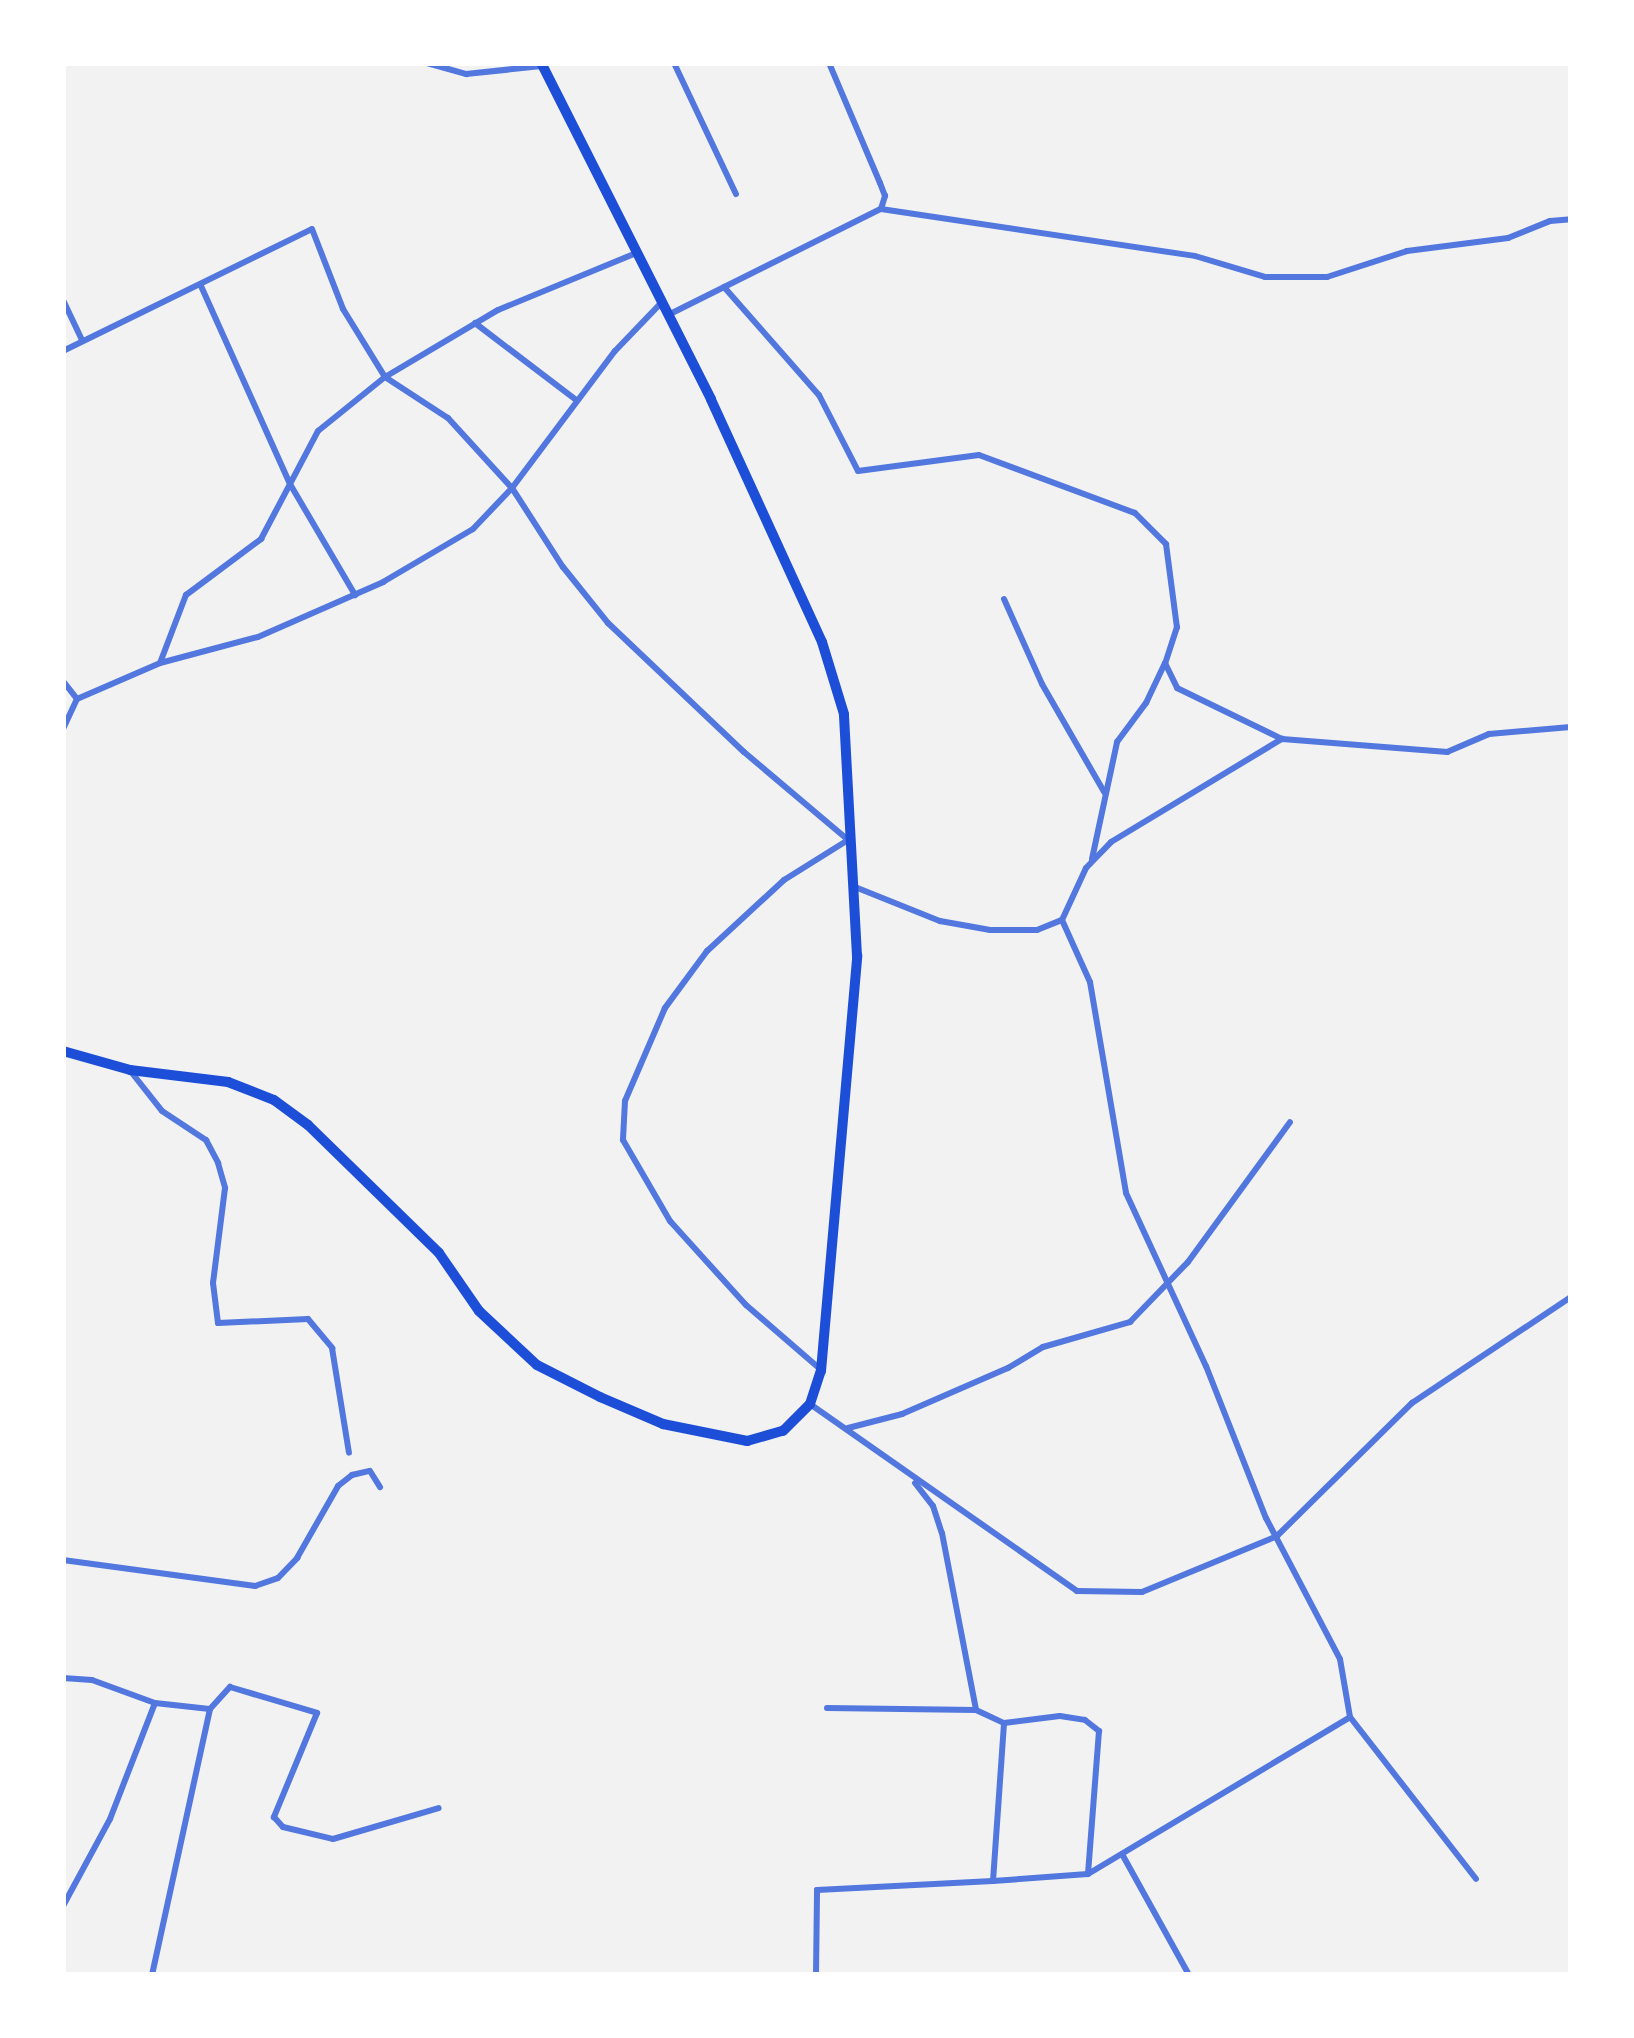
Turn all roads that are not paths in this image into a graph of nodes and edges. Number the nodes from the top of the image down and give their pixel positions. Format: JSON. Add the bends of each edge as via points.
{"nodes":[{"id":1,"x":428,"y":63,"type":"edge"},
{"id":2,"x":674,"y":63,"type":"edge"},
{"id":3,"x":829,"y":63,"type":"edge"},
{"id":4,"x":541,"y":65,"type":"edge"},
{"id":5,"x":736,"y":194,"type":"dead end"},
{"id":6,"x":881,"y":208,"type":"junction"},
{"id":7,"x":1571,"y":219,"type":"edge"},
{"id":8,"x":634,"y":254,"type":"junction"},
{"id":9,"x":201,"y":286,"type":"junction"},
{"id":10,"x":724,"y":287,"type":"junction"},
{"id":11,"x":63,"y":299,"type":"edge"},
{"id":12,"x":665,"y":309,"type":"junction"},
{"id":13,"x":475,"y":323,"type":"junction"},
{"id":14,"x":82,"y":340,"type":"junction"},
{"id":15,"x":63,"y":351,"type":"edge"},
{"id":16,"x":385,"y":377,"type":"junction"},
{"id":17,"x":576,"y":400,"type":"junction"},
{"id":18,"x":290,"y":484,"type":"junction"},
{"id":19,"x":512,"y":488,"type":"junction"},
{"id":20,"x":355,"y":596,"type":"junction"},
{"id":21,"x":1004,"y":599,"type":"dead end"},
{"id":22,"x":160,"y":663,"type":"junction"},
{"id":23,"x":1165,"y":664,"type":"junction"},
{"id":24,"x":63,"y":680,"type":"edge"},
{"id":25,"x":77,"y":699,"type":"junction"},
{"id":26,"x":1571,"y":728,"type":"edge"},
{"id":27,"x":63,"y":729,"type":"edge"},
{"id":28,"x":1282,"y":739,"type":"junction"},
{"id":29,"x":1104,"y":792,"type":"junction"},
{"id":30,"x":848,"y":840,"type":"junction"},
{"id":31,"x":1091,"y":862,"type":"junction"},
{"id":32,"x":855,"y":887,"type":"junction"},
{"id":33,"x":1062,"y":920,"type":"junction"},
{"id":34,"x":63,"y":1051,"type":"edge"},
{"id":35,"x":130,"y":1070,"type":"junction"},
{"id":36,"x":1290,"y":1122,"type":"dead end"},
{"id":37,"x":1166,"y":1287,"type":"junction"},
{"id":38,"x":1571,"y":1298,"type":"edge"},
{"id":39,"x":821,"y":1371,"type":"junction"},
{"id":40,"x":810,"y":1404,"type":"junction"},
{"id":41,"x":846,"y":1428,"type":"junction"},
{"id":42,"x":349,"y":1453,"type":"dead end"},
{"id":43,"x":909,"y":1476,"type":"junction"},
{"id":44,"x":380,"y":1487,"type":"dead end"},
{"id":45,"x":1277,"y":1536,"type":"junction"},
{"id":46,"x":63,"y":1560,"type":"edge"},
{"id":47,"x":63,"y":1678,"type":"edge"},
{"id":48,"x":155,"y":1703,"type":"junction"},
{"id":49,"x":827,"y":1708,"type":"dead end"},
{"id":50,"x":209,"y":1709,"type":"junction"},
{"id":51,"x":976,"y":1710,"type":"junction"},
{"id":52,"x":1350,"y":1717,"type":"junction"},
{"id":53,"x":1004,"y":1724,"type":"junction"},
{"id":54,"x":440,"y":1808,"type":"dead end"},
{"id":55,"x":1122,"y":1853,"type":"junction"},
{"id":56,"x":1088,"y":1874,"type":"junction"},
{"id":57,"x":1475,"y":1879,"type":"dead end"},
{"id":58,"x":993,"y":1881,"type":"junction"},
{"id":59,"x":63,"y":1906,"type":"edge"},
{"id":60,"x":152,"y":1975,"type":"edge"},
{"id":61,"x":816,"y":1975,"type":"edge"},
{"id":62,"x":1189,"y":1975,"type":"edge"}],
"edges":[{"from":1,"to":4,"type":"street","via":[[466,74]]},
{"from":2,"to":5,"type":"street"},
{"from":3,"to":6,"type":"street","via":[[880,182]]},
{"from":4,"to":8,"type":"main road"},
{"from":6,"to":7,"type":"street","via":[[1196,256],[1265,278],[1327,277],[1406,251],[1508,238]]},
{"from":6,"to":10,"type":"street"},
{"from":8,"to":12,"type":"main road"},
{"from":8,"to":13,"type":"street"},
{"from":9,"to":14,"type":"street"},
{"from":9,"to":16,"type":"street","via":[[312,230],[343,309]]},
{"from":9,"to":18,"type":"street"},
{"from":10,"to":12,"type":"street"},
{"from":10,"to":23,"type":"street","via":[[819,395],[858,471],[979,454],[1135,513],[1166,544],[1177,627]]},
{"from":11,"to":14,"type":"street"},
{"from":12,"to":17,"type":"street"},
{"from":12,"to":30,"type":"main road","via":[[822,642],[844,714]]},
{"from":13,"to":16,"type":"street"},
{"from":13,"to":17,"type":"street"},
{"from":14,"to":15,"type":"street"},
{"from":16,"to":18,"type":"street","via":[[318,431]]},
{"from":16,"to":19,"type":"street","via":[[448,418]]},
{"from":17,"to":19,"type":"street"},
{"from":18,"to":20,"type":"street"},
{"from":18,"to":22,"type":"street","via":[[261,539],[186,595]]},
{"from":19,"to":20,"type":"street","via":[[473,529]]},
{"from":19,"to":30,"type":"street","via":[[608,623]]},
{"from":20,"to":22,"type":"street","via":[[258,637]]},
{"from":21,"to":29,"type":"street"},
{"from":22,"to":25,"type":"street"},
{"from":23,"to":28,"type":"street","via":[[1178,688]]},
{"from":23,"to":29,"type":"street","via":[[1117,742]]},
{"from":24,"to":25,"type":"street"},
{"from":25,"to":27,"type":"street"},
{"from":26,"to":28,"type":"street","via":[[1489,734],[1447,752]]},
{"from":28,"to":31,"type":"street","via":[[1156,811]]},
{"from":29,"to":31,"type":"street"},
{"from":30,"to":32,"type":"main road"},
{"from":30,"to":39,"type":"street","via":[[784,880],[707,951],[665,1008],[625,1101],[623,1140],[670,1221],[746,1305]]},
{"from":31,"to":33,"type":"street"},
{"from":32,"to":33,"type":"street","via":[[940,921],[990,930],[1037,930]]},
{"from":32,"to":39,"type":"main road"},
{"from":33,"to":37,"type":"street","via":[[1090,982],[1126,1193]]},
{"from":34,"to":35,"type":"main road"},
{"from":35,"to":40,"type":"main road","via":[[228,1082],[274,1100],[439,1253],[479,1311],[537,1365],[663,1424],[747,1441],[783,1431]]},
{"from":35,"to":42,"type":"street","via":[[162,1111],[206,1140],[218,1163],[225,1188],[213,1283],[218,1323],[308,1319],[332,1348]]},
{"from":36,"to":37,"type":"street"},
{"from":37,"to":41,"type":"street","via":[[1130,1322],[1042,1346],[902,1414]]},
{"from":37,"to":45,"type":"street"},
{"from":38,"to":45,"type":"street","via":[[1412,1403]]},
{"from":39,"to":40,"type":"main road"},
{"from":40,"to":41,"type":"street"},
{"from":41,"to":43,"type":"street"},
{"from":43,"to":45,"type":"street","via":[[1077,1591],[1142,1592]]},
{"from":43,"to":51,"type":"street","via":[[942,1533]]},
{"from":44,"to":46,"type":"street","via":[[370,1471],[338,1486],[297,1558],[278,1578],[255,1586]]},
{"from":45,"to":52,"type":"street","via":[[1340,1659]]},
{"from":47,"to":48,"type":"street"},
{"from":48,"to":50,"type":"street"},
{"from":48,"to":59,"type":"street","via":[[110,1819]]},
{"from":49,"to":51,"type":"street"},
{"from":50,"to":54,"type":"street","via":[[230,1687],[317,1713],[274,1817],[283,1827],[333,1839]]},
{"from":50,"to":60,"type":"street"},
{"from":51,"to":53,"type":"street"},
{"from":52,"to":55,"type":"street"},
{"from":52,"to":57,"type":"street"},
{"from":53,"to":56,"type":"street","via":[[1060,1717],[1100,1730]]},
{"from":53,"to":58,"type":"street"},
{"from":55,"to":56,"type":"street"},
{"from":55,"to":62,"type":"street"},
{"from":56,"to":58,"type":"street"},
{"from":58,"to":61,"type":"street","via":[[817,1890]]}]}
